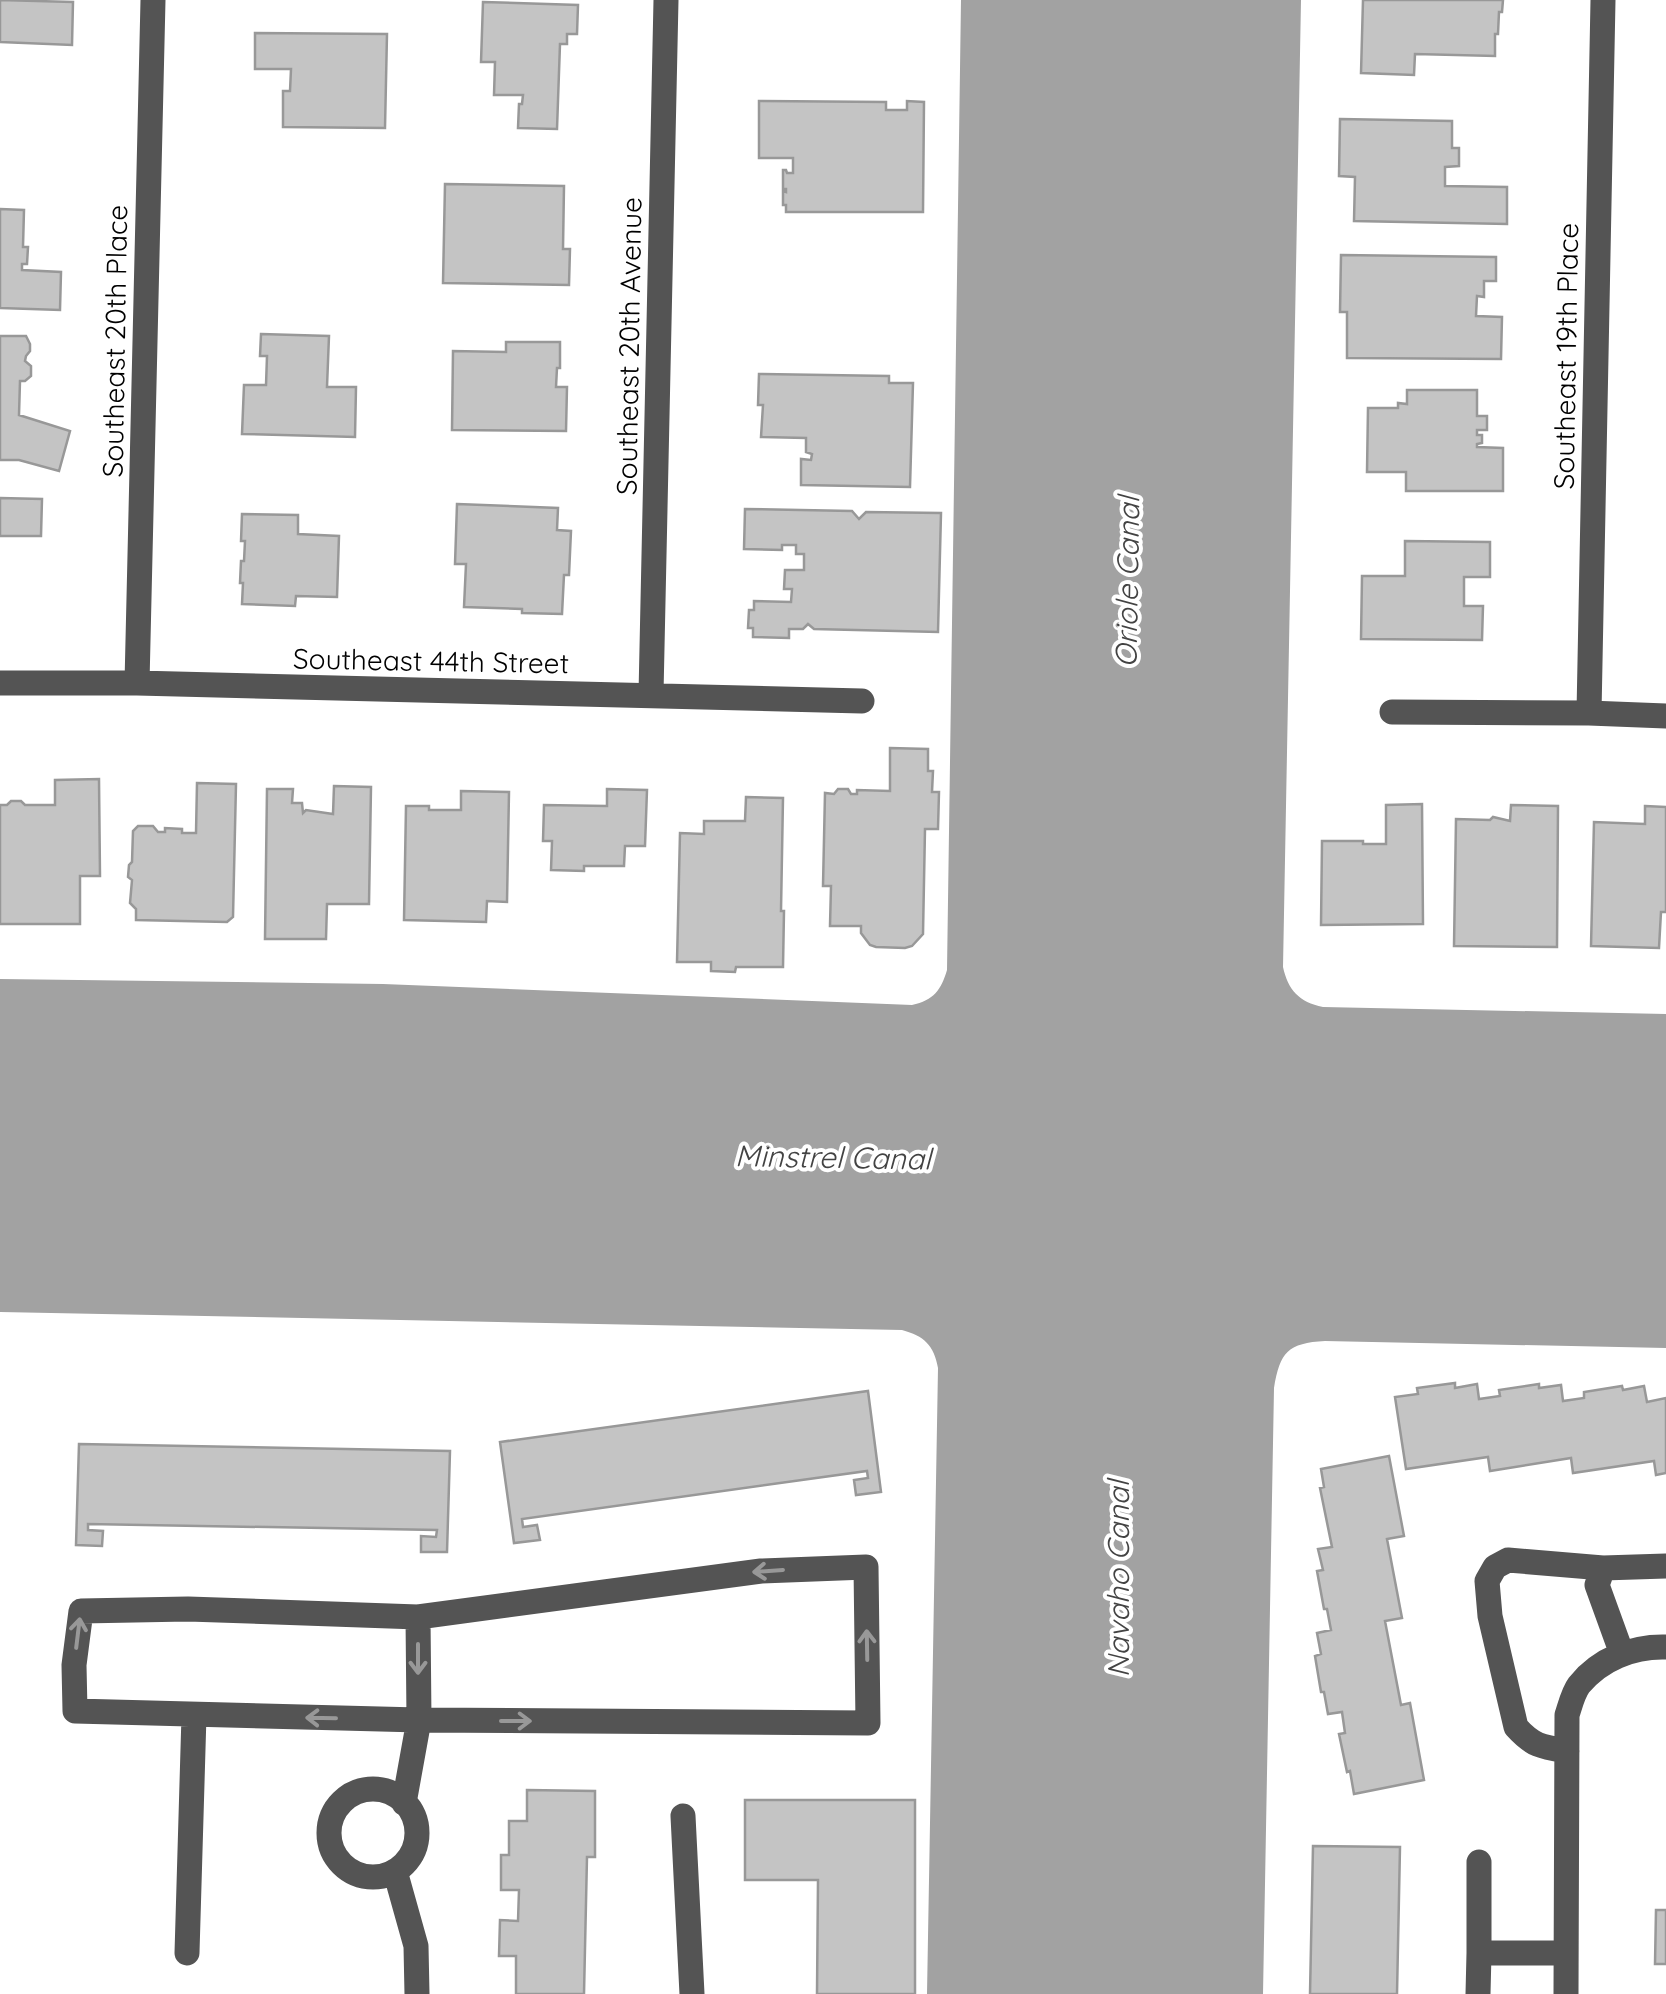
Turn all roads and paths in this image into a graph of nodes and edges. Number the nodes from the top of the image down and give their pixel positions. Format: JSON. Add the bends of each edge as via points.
{"nodes":[{"id":1,"x":153,"y":0,"type":"edge"},
{"id":2,"x":666,"y":0,"type":"edge"},
{"id":3,"x":1603,"y":0,"type":"edge"},
{"id":4,"x":0,"y":683,"type":"edge"},
{"id":5,"x":136,"y":684,"type":"junction"},
{"id":6,"x":651,"y":694,"type":"junction"},
{"id":7,"x":862,"y":700,"type":"dead end"},
{"id":8,"x":1392,"y":712,"type":"dead end"},
{"id":9,"x":1588,"y":712,"type":"junction"},
{"id":10,"x":1666,"y":716,"type":"edge"},
{"id":11,"x":1666,"y":1566,"type":"edge"},
{"id":12,"x":1603,"y":1568,"type":"junction"},
{"id":13,"x":418,"y":1617,"type":"junction"},
{"id":14,"x":1666,"y":1647,"type":"edge"},
{"id":15,"x":1611,"y":1659,"type":"junction"},
{"id":16,"x":194,"y":1714,"type":"junction"},
{"id":17,"x":418,"y":1720,"type":"junction"},
{"id":18,"x":1567,"y":1751,"type":"junction"},
{"id":19,"x":404,"y":1802,"type":"junction"},
{"id":20,"x":682,"y":1816,"type":"dead end"},
{"id":21,"x":1479,"y":1862,"type":"dead end"},
{"id":22,"x":396,"y":1871,"type":"junction"},
{"id":23,"x":187,"y":1953,"type":"dead end"},
{"id":24,"x":1479,"y":1953,"type":"junction"},
{"id":25,"x":1566,"y":1953,"type":"junction"},
{"id":26,"x":417,"y":1994,"type":"edge"},
{"id":27,"x":692,"y":1994,"type":"edge"},
{"id":28,"x":1478,"y":1994,"type":"edge"},
{"id":29,"x":1566,"y":1994,"type":"edge"}],
"edges":[{"from":1,"to":5,"type":"street","name":"Southeast 20th Place"},
{"from":2,"to":6,"type":"street","name":"Southeast 20th Avenue"},
{"from":3,"to":9,"type":"street","name":"Southeast 19th Place"},
{"from":4,"to":5,"type":"street","name":"Southeast 44th Street"},
{"from":5,"to":6,"type":"street","name":"Southeast 44th Street"},
{"from":6,"to":7,"type":"street","name":"Southeast 44th Street"},
{"from":8,"to":9,"type":"street"},
{"from":9,"to":10,"type":"street"},
{"from":11,"to":12,"type":"street"},
{"from":12,"to":15,"type":"street","via":[[1597,1585]]},
{"from":12,"to":18,"type":"street","via":[[1508,1560],[1487,1581],[1516,1726],[1528,1741]]},
{"from":16,"to":13,"type":"street","one_way":true,"via":[[75,1711],[81,1612]]},
{"from":13,"to":17,"type":"street","one_way":true},
{"from":17,"to":13,"type":"street","one_way":true,"via":[[868,1723],[866,1566],[761,1571]]},
{"from":14,"to":15,"type":"street"},
{"from":15,"to":18,"type":"street","via":[[1577,1688],[1567,1716]]},
{"from":17,"to":16,"type":"street","one_way":true},
{"from":16,"to":23,"type":"street"},
{"from":17,"to":19,"type":"street"},
{"from":18,"to":25,"type":"street"},
{"from":19,"to":22,"type":"street","via":[[418,1836]]},
{"from":19,"to":22,"type":"street","via":[[388,1792],[360,1792],[330,1822],[340,1864],[366,1877]]},
{"from":20,"to":27,"type":"street"},
{"from":21,"to":24,"type":"street"},
{"from":22,"to":26,"type":"street","via":[[416,1946]]},
{"from":24,"to":25,"type":"street"},
{"from":24,"to":28,"type":"street"},
{"from":25,"to":29,"type":"street"}]}
